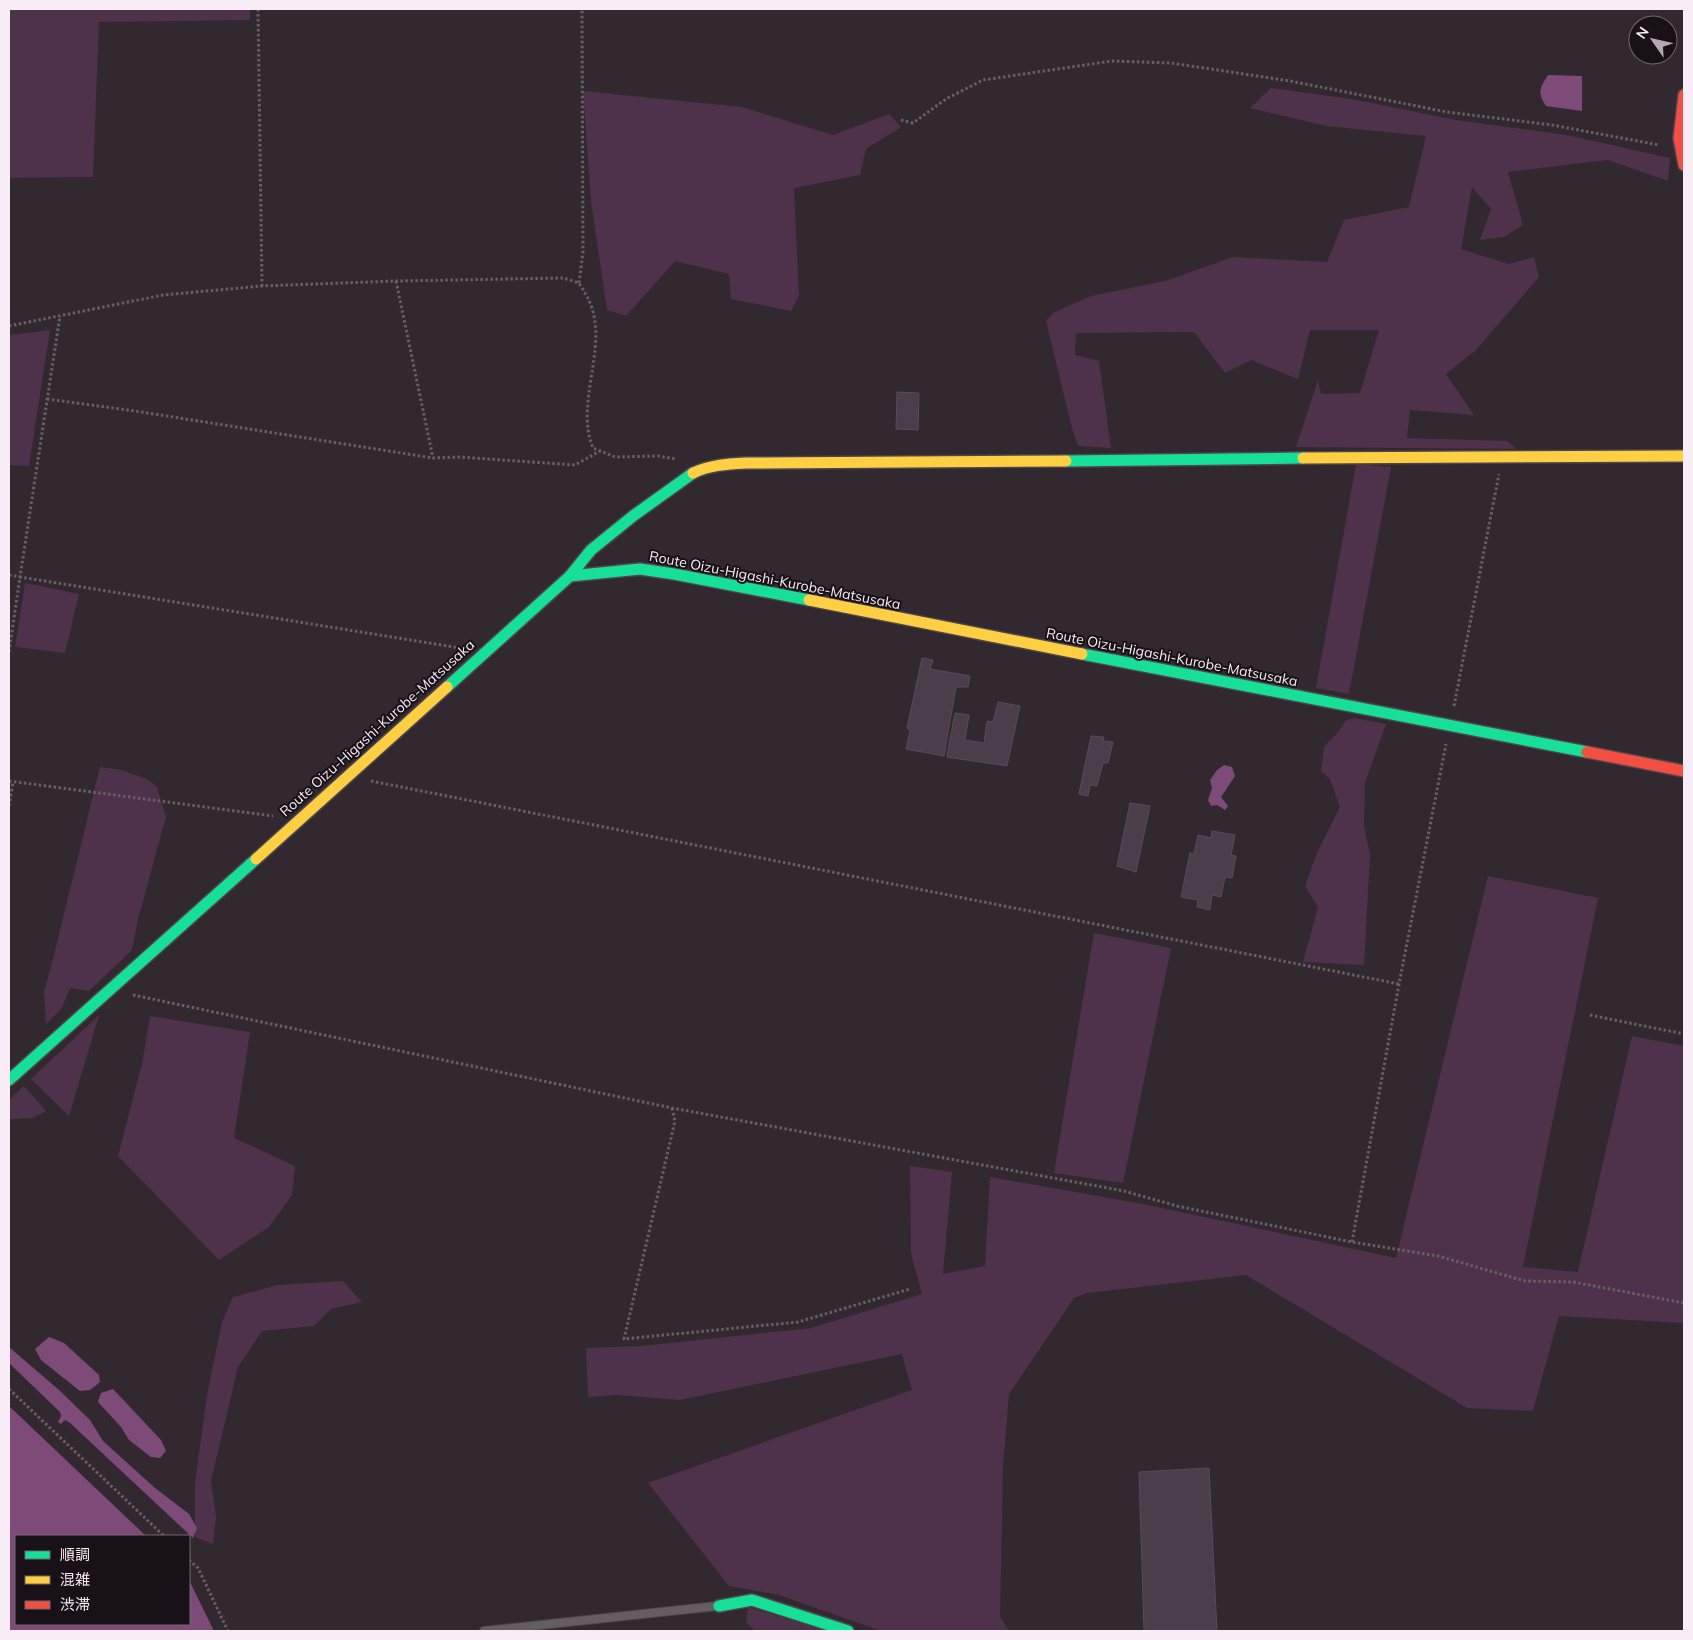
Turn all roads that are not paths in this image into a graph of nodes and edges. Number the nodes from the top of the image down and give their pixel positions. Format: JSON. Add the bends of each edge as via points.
{"nodes":[{"id":1,"x":1684,"y":95,"type":"edge"},
{"id":2,"x":1684,"y":165,"type":"edge"},
{"id":3,"x":1684,"y":456,"type":"edge"},
{"id":4,"x":570,"y":576,"type":"junction"},
{"id":5,"x":1684,"y":771,"type":"edge"},
{"id":6,"x":9,"y":1080,"type":"edge"},
{"id":7,"x":719,"y":1606,"type":"joint"},
{"id":8,"x":484,"y":1631,"type":"edge"},
{"id":9,"x":848,"y":1631,"type":"edge"}],
"edges":[{"from":1,"to":2,"type":"main road","via":[[1678,131]]},
{"from":3,"to":4,"type":"main road","via":[[1503,454],[723,464],[688,476],[591,550]]},
{"from":4,"to":5,"type":"main road","name":"Route Oizu-Higashi-Kurobe-Matsusaka","via":[[640,569],[674,574]]},
{"from":4,"to":6,"type":"main road","name":"Route Oizu-Higashi-Kurobe-Matsusaka"},
{"from":7,"to":8,"type":"lane"},
{"from":7,"to":9,"type":"main road","via":[[752,1600]]}]}
